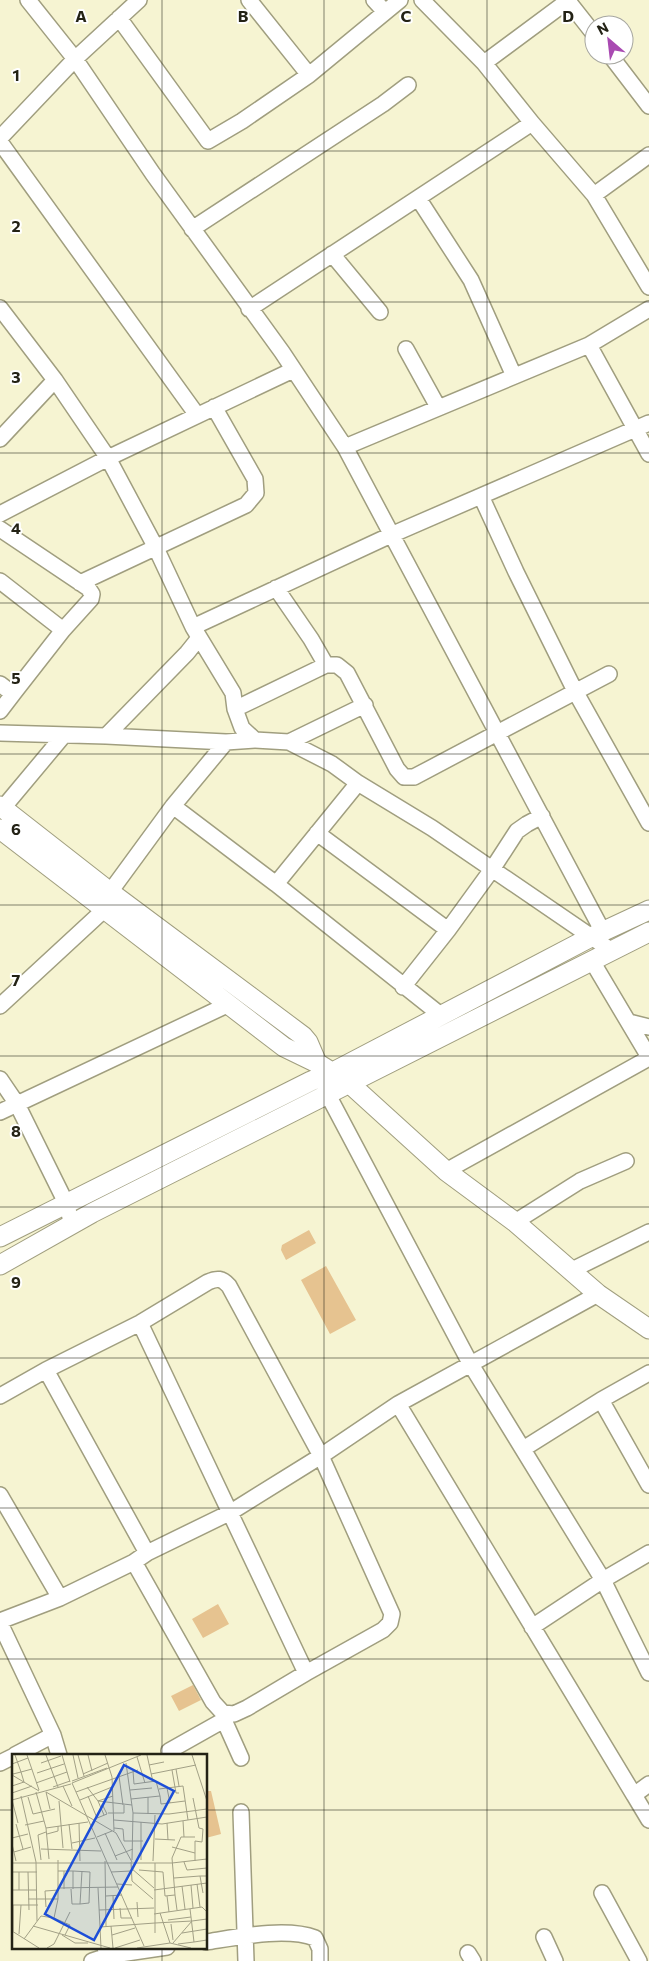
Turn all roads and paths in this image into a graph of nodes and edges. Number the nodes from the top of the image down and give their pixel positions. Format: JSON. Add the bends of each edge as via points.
{"nodes":[{"id":1,"x":28,"y":0,"type":"edge"},
{"id":2,"x":249,"y":0,"type":"edge"},
{"id":3,"x":374,"y":0,"type":"edge"},
{"id":4,"x":400,"y":0,"type":"edge"},
{"id":5,"x":422,"y":0,"type":"edge"},
{"id":6,"x":568,"y":0,"type":"edge"},
{"id":7,"x":136,"y":1,"type":"edge"},
{"id":8,"x":385,"y":12,"type":"junction"},
{"id":9,"x":119,"y":18,"type":"junction"},
{"id":10,"x":584,"y":21,"type":"edge"},
{"id":11,"x":75,"y":59,"type":"junction"},
{"id":12,"x":484,"y":63,"type":"junction"},
{"id":13,"x":618,"y":65,"type":"edge"},
{"id":14,"x":309,"y":75,"type":"junction"},
{"id":15,"x":408,"y":85,"type":"dead end"},
{"id":16,"x":649,"y":106,"type":"edge"},
{"id":17,"x":532,"y":123,"type":"junction"},
{"id":18,"x":0,"y":140,"type":"edge"},
{"id":19,"x":649,"y":156,"type":"edge"},
{"id":20,"x":594,"y":195,"type":"junction"},
{"id":21,"x":418,"y":198,"type":"junction"},
{"id":22,"x":192,"y":229,"type":"junction"},
{"id":23,"x":332,"y":254,"type":"junction"},
{"id":24,"x":649,"y":286,"type":"edge"},
{"id":25,"x":0,"y":308,"type":"edge"},
{"id":26,"x":249,"y":308,"type":"junction"},
{"id":27,"x":649,"y":310,"type":"edge"},
{"id":28,"x":380,"y":312,"type":"dead end"},
{"id":29,"x":590,"y":345,"type":"junction"},
{"id":30,"x":406,"y":349,"type":"dead end"},
{"id":31,"x":293,"y":370,"type":"junction"},
{"id":32,"x":514,"y":376,"type":"junction"},
{"id":33,"x":55,"y":380,"type":"junction"},
{"id":34,"x":214,"y":407,"type":"junction"},
{"id":35,"x":438,"y":407,"type":"junction"},
{"id":36,"x":197,"y":415,"type":"junction"},
{"id":37,"x":643,"y":426,"type":"edge"},
{"id":38,"x":0,"y":439,"type":"edge"},
{"id":39,"x":345,"y":447,"type":"junction"},
{"id":40,"x":649,"y":454,"type":"edge"},
{"id":41,"x":108,"y":458,"type":"junction"},
{"id":42,"x":482,"y":496,"type":"junction"},
{"id":43,"x":0,"y":514,"type":"edge"},
{"id":44,"x":0,"y":529,"type":"edge"},
{"id":45,"x":391,"y":535,"type":"junction"},
{"id":46,"x":156,"y":546,"type":"junction"},
{"id":47,"x":0,"y":581,"type":"edge"},
{"id":48,"x":80,"y":583,"type":"junction"},
{"id":49,"x":276,"y":588,"type":"junction"},
{"id":50,"x":63,"y":630,"type":"junction"},
{"id":51,"x":196,"y":632,"type":"junction"},
{"id":52,"x":326,"y":665,"type":"junction"},
{"id":53,"x":609,"y":674,"type":"dead end"},
{"id":54,"x":0,"y":684,"type":"edge"},
{"id":55,"x":575,"y":691,"type":"junction"},
{"id":56,"x":13,"y":694,"type":"junction"},
{"id":57,"x":365,"y":705,"type":"junction"},
{"id":58,"x":235,"y":709,"type":"junction"},
{"id":59,"x":0,"y":710,"type":"edge"},
{"id":60,"x":498,"y":732,"type":"junction"},
{"id":61,"x":0,"y":733,"type":"edge"},
{"id":62,"x":64,"y":735,"type":"junction"},
{"id":63,"x":106,"y":736,"type":"junction"},
{"id":64,"x":255,"y":740,"type":"junction"},
{"id":65,"x":226,"y":742,"type":"junction"},
{"id":66,"x":289,"y":742,"type":"junction"},
{"id":67,"x":358,"y":782,"type":"junction"},
{"id":68,"x":173,"y":806,"type":"junction"},
{"id":69,"x":1,"y":807,"type":"edge"},
{"id":70,"x":542,"y":816,"type":"junction"},
{"id":71,"x":649,"y":823,"type":"edge"},
{"id":72,"x":0,"y":829,"type":"edge"},
{"id":73,"x":317,"y":833,"type":"junction"},
{"id":74,"x":493,"y":868,"type":"junction"},
{"id":75,"x":276,"y":884,"type":"junction"},
{"id":76,"x":108,"y":900,"type":"junction"},
{"id":77,"x":649,"y":910,"type":"edge"},
{"id":78,"x":448,"y":930,"type":"junction"},
{"id":79,"x":649,"y":932,"type":"edge"},
{"id":80,"x":597,"y":935,"type":"junction"},
{"id":81,"x":612,"y":951,"type":"junction"},
{"id":82,"x":592,"y":961,"type":"junction"},
{"id":83,"x":403,"y":987,"type":"junction"},
{"id":84,"x":227,"y":1005,"type":"junction"},
{"id":85,"x":0,"y":1006,"type":"edge"},
{"id":86,"x":442,"y":1016,"type":"junction"},
{"id":87,"x":629,"y":1022,"type":"junction"},
{"id":88,"x":649,"y":1027,"type":"edge"},
{"id":89,"x":649,"y":1057,"type":"edge"},
{"id":90,"x":325,"y":1068,"type":"junction"},
{"id":91,"x":0,"y":1079,"type":"edge"},
{"id":92,"x":349,"y":1082,"type":"junction"},
{"id":93,"x":327,"y":1093,"type":"junction"},
{"id":94,"x":17,"y":1104,"type":"junction"},
{"id":95,"x":0,"y":1112,"type":"edge"},
{"id":96,"x":626,"y":1161,"type":"dead end"},
{"id":97,"x":446,"y":1171,"type":"junction"},
{"id":98,"x":66,"y":1203,"type":"junction"},
{"id":99,"x":514,"y":1222,"type":"junction"},
{"id":100,"x":72,"y":1224,"type":"junction"},
{"id":101,"x":649,"y":1232,"type":"edge"},
{"id":102,"x":0,"y":1237,"type":"edge"},
{"id":103,"x":0,"y":1265,"type":"edge"},
{"id":104,"x":572,"y":1270,"type":"junction"},
{"id":105,"x":598,"y":1294,"type":"junction"},
{"id":106,"x":140,"y":1323,"type":"junction"},
{"id":107,"x":649,"y":1329,"type":"edge"},
{"id":108,"x":470,"y":1363,"type":"junction"},
{"id":109,"x":46,"y":1370,"type":"junction"},
{"id":110,"x":649,"y":1374,"type":"edge"},
{"id":111,"x":0,"y":1396,"type":"edge"},
{"id":112,"x":601,"y":1400,"type":"junction"},
{"id":113,"x":398,"y":1404,"type":"junction"},
{"id":114,"x":523,"y":1449,"type":"junction"},
{"id":115,"x":321,"y":1456,"type":"junction"},
{"id":116,"x":649,"y":1485,"type":"edge"},
{"id":117,"x":0,"y":1495,"type":"edge"},
{"id":118,"x":231,"y":1512,"type":"junction"},
{"id":119,"x":147,"y":1553,"type":"junction"},
{"id":120,"x":649,"y":1553,"type":"edge"},
{"id":121,"x":134,"y":1562,"type":"junction"},
{"id":122,"x":603,"y":1580,"type":"junction"},
{"id":123,"x":60,"y":1598,"type":"junction"},
{"id":124,"x":0,"y":1622,"type":"edge"},
{"id":125,"x":532,"y":1627,"type":"junction"},
{"id":126,"x":6,"y":1651,"type":"edge"},
{"id":127,"x":306,"y":1673,"type":"junction"},
{"id":128,"x":649,"y":1673,"type":"edge"},
{"id":129,"x":223,"y":1716,"type":"junction"},
{"id":130,"x":53,"y":1735,"type":"junction"},
{"id":131,"x":169,"y":1751,"type":"dead end"},
{"id":132,"x":17,"y":1754,"type":"edge"},
{"id":133,"x":59,"y":1754,"type":"edge"},
{"id":134,"x":12,"y":1757,"type":"edge"},
{"id":135,"x":241,"y":1758,"type":"dead end"},
{"id":136,"x":0,"y":1763,"type":"edge"},
{"id":137,"x":649,"y":1784,"type":"edge"},
{"id":138,"x":634,"y":1796,"type":"junction"},
{"id":139,"x":241,"y":1812,"type":"dead end"},
{"id":140,"x":649,"y":1820,"type":"edge"},
{"id":141,"x":602,"y":1893,"type":"dead end"},
{"id":142,"x":245,"y":1936,"type":"junction"},
{"id":143,"x":544,"y":1937,"type":"dead end"},
{"id":144,"x":208,"y":1942,"type":"edge"},
{"id":145,"x":152,"y":1948,"type":"edge"},
{"id":146,"x":106,"y":1951,"type":"edge"},
{"id":147,"x":92,"y":1961,"type":"edge"},
{"id":148,"x":246,"y":1961,"type":"edge"},
{"id":149,"x":320,"y":1961,"type":"edge"},
{"id":150,"x":555,"y":1961,"type":"edge"},
{"id":151,"x":639,"y":1961,"type":"edge"}],
"edges":[{"from":1,"to":11,"type":"street"},
{"from":2,"to":14,"type":"street"},
{"from":3,"to":8,"type":"street"},
{"from":4,"to":8,"type":"street"},
{"from":5,"to":12,"type":"street"},
{"from":6,"to":10,"type":"street"},
{"from":6,"to":12,"type":"street"},
{"from":7,"to":9,"type":"street"},
{"from":8,"to":14,"type":"street"},
{"from":9,"to":11,"type":"street"},
{"from":9,"to":14,"type":"street","via":[[208,141]]},
{"from":11,"to":18,"type":"street"},
{"from":11,"to":22,"type":"street"},
{"from":12,"to":17,"type":"street"},
{"from":13,"to":16,"type":"street"},
{"from":15,"to":22,"type":"street"},
{"from":17,"to":20,"type":"street"},
{"from":17,"to":21,"type":"street"},
{"from":18,"to":36,"type":"street"},
{"from":19,"to":20,"type":"street"},
{"from":20,"to":24,"type":"street"},
{"from":21,"to":23,"type":"street"},
{"from":21,"to":32,"type":"street","via":[[471,280]]},
{"from":22,"to":26,"type":"street"},
{"from":23,"to":26,"type":"street"},
{"from":23,"to":28,"type":"street"},
{"from":25,"to":33,"type":"street"},
{"from":26,"to":31,"type":"street"},
{"from":27,"to":29,"type":"street"},
{"from":29,"to":32,"type":"street"},
{"from":29,"to":37,"type":"street"},
{"from":30,"to":35,"type":"street"},
{"from":31,"to":34,"type":"street"},
{"from":31,"to":39,"type":"street"},
{"from":32,"to":35,"type":"street"},
{"from":33,"to":38,"type":"street"},
{"from":33,"to":41,"type":"street"},
{"from":34,"to":36,"type":"street"},
{"from":34,"to":46,"type":"street","via":[[255,479],[256,493],[246,505]]},
{"from":35,"to":39,"type":"street"},
{"from":36,"to":41,"type":"street"},
{"from":37,"to":40,"type":"street"},
{"from":37,"to":42,"type":"street"},
{"from":39,"to":45,"type":"street"},
{"from":41,"to":43,"type":"street"},
{"from":41,"to":46,"type":"street"},
{"from":42,"to":45,"type":"street"},
{"from":42,"to":55,"type":"street"},
{"from":44,"to":48,"type":"street"},
{"from":45,"to":49,"type":"street"},
{"from":45,"to":60,"type":"street"},
{"from":46,"to":48,"type":"street"},
{"from":46,"to":51,"type":"street"},
{"from":47,"to":50,"type":"street"},
{"from":48,"to":50,"type":"street","via":[[88,588],[91,599]]},
{"from":49,"to":51,"type":"street"},
{"from":49,"to":52,"type":"street"},
{"from":50,"to":56,"type":"street"},
{"from":51,"to":58,"type":"street","via":[[233,693]]},
{"from":51,"to":63,"type":"street","via":[[187,653]]},
{"from":52,"to":57,"type":"street","via":[[337,665],[347,674]]},
{"from":52,"to":58,"type":"street"},
{"from":53,"to":55,"type":"street"},
{"from":54,"to":56,"type":"street"},
{"from":55,"to":60,"type":"street"},
{"from":55,"to":71,"type":"street"},
{"from":56,"to":59,"type":"street"},
{"from":57,"to":60,"type":"street","via":[[404,777],[414,777]]},
{"from":57,"to":66,"type":"street"},
{"from":58,"to":64,"type":"street","via":[[242,728]]},
{"from":60,"to":70,"type":"street"},
{"from":61,"to":62,"type":"street"},
{"from":62,"to":63,"type":"street"},
{"from":62,"to":69,"type":"street"},
{"from":63,"to":65,"type":"street"},
{"from":64,"to":65,"type":"street"},
{"from":64,"to":66,"type":"street"},
{"from":65,"to":68,"type":"street"},
{"from":66,"to":67,"type":"street","via":[[332,764]]},
{"from":67,"to":73,"type":"street"},
{"from":67,"to":74,"type":"street"},
{"from":68,"to":75,"type":"street"},
{"from":68,"to":76,"type":"street"},
{"from":69,"to":76,"type":"street"},
{"from":70,"to":74,"type":"street","via":[[517,831]]},
{"from":70,"to":80,"type":"street"},
{"from":72,"to":76,"type":"street"},
{"from":73,"to":75,"type":"street"},
{"from":73,"to":78,"type":"street"},
{"from":74,"to":78,"type":"street"},
{"from":74,"to":80,"type":"street"},
{"from":75,"to":83,"type":"street"},
{"from":76,"to":84,"type":"street"},
{"from":76,"to":85,"type":"street"},
{"from":76,"to":90,"type":"street","via":[[303,1036]]},
{"from":77,"to":80,"type":"street"},
{"from":78,"to":83,"type":"street"},
{"from":79,"to":81,"type":"street"},
{"from":80,"to":81,"type":"street"},
{"from":80,"to":86,"type":"street"},
{"from":81,"to":82,"type":"street"},
{"from":82,"to":87,"type":"street"},
{"from":82,"to":92,"type":"street"},
{"from":83,"to":86,"type":"street"},
{"from":84,"to":90,"type":"street","via":[[284,1047]]},
{"from":84,"to":94,"type":"street"},
{"from":86,"to":90,"type":"street"},
{"from":87,"to":88,"type":"street"},
{"from":87,"to":89,"type":"street"},
{"from":89,"to":97,"type":"street"},
{"from":90,"to":92,"type":"street"},
{"from":90,"to":98,"type":"street","via":[[311,1081]]},
{"from":91,"to":94,"type":"street"},
{"from":92,"to":93,"type":"street"},
{"from":92,"to":97,"type":"street"},
{"from":93,"to":100,"type":"street"},
{"from":93,"to":108,"type":"street"},
{"from":94,"to":95,"type":"street"},
{"from":94,"to":98,"type":"street"},
{"from":96,"to":99,"type":"street","via":[[580,1181]]},
{"from":97,"to":99,"type":"street"},
{"from":98,"to":100,"type":"street"},
{"from":98,"to":102,"type":"street"},
{"from":99,"to":104,"type":"street"},
{"from":100,"to":103,"type":"street"},
{"from":101,"to":104,"type":"street"},
{"from":104,"to":105,"type":"street"},
{"from":105,"to":107,"type":"street"},
{"from":105,"to":108,"type":"street"},
{"from":106,"to":109,"type":"street"},
{"from":106,"to":115,"type":"street","via":[[208,1282],[224,1280]]},
{"from":106,"to":118,"type":"street"},
{"from":108,"to":113,"type":"street"},
{"from":108,"to":114,"type":"street"},
{"from":109,"to":111,"type":"street"},
{"from":109,"to":119,"type":"street"},
{"from":110,"to":112,"type":"street"},
{"from":112,"to":114,"type":"street"},
{"from":112,"to":116,"type":"street"},
{"from":113,"to":115,"type":"street"},
{"from":113,"to":125,"type":"street"},
{"from":114,"to":122,"type":"street"},
{"from":115,"to":118,"type":"street"},
{"from":115,"to":127,"type":"street","via":[[392,1614],[390,1623],[383,1630]]},
{"from":117,"to":123,"type":"street"},
{"from":118,"to":119,"type":"street"},
{"from":118,"to":127,"type":"street"},
{"from":119,"to":121,"type":"street"},
{"from":120,"to":122,"type":"street"},
{"from":121,"to":123,"type":"street"},
{"from":121,"to":129,"type":"street"},
{"from":122,"to":125,"type":"street"},
{"from":122,"to":128,"type":"street"},
{"from":123,"to":124,"type":"street"},
{"from":124,"to":126,"type":"street"},
{"from":125,"to":138,"type":"street"},
{"from":126,"to":130,"type":"street"},
{"from":127,"to":129,"type":"street","via":[[247,1708]]},
{"from":129,"to":131,"type":"street"},
{"from":129,"to":135,"type":"street"},
{"from":130,"to":132,"type":"street"},
{"from":130,"to":133,"type":"street"},
{"from":134,"to":136,"type":"street"},
{"from":137,"to":138,"type":"street"},
{"from":138,"to":140,"type":"street"},
{"from":139,"to":142,"type":"street"},
{"from":141,"to":151,"type":"street"},
{"from":142,"to":144,"type":"street"},
{"from":142,"to":148,"type":"street"},
{"from":142,"to":149,"type":"street","via":[[303,1933],[316,1938]]},
{"from":143,"to":150,"type":"street"},
{"from":145,"to":146,"type":"street"},
{"from":146,"to":147,"type":"street"}]}
